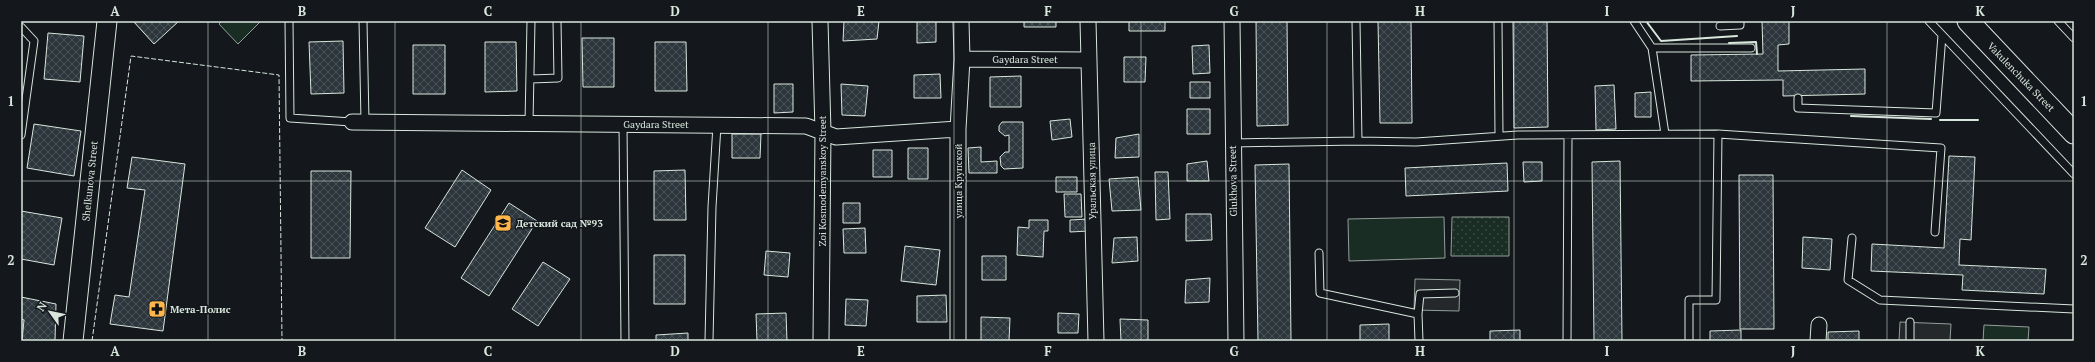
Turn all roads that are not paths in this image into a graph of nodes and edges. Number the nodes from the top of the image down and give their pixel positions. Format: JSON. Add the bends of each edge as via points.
{"nodes":[{"id":1,"x":107,"y":21,"type":"edge"},
{"id":2,"x":289,"y":21,"type":"edge"},
{"id":3,"x":363,"y":21,"type":"edge"},
{"id":4,"x":531,"y":21,"type":"edge"},
{"id":5,"x":557,"y":21,"type":"edge"},
{"id":6,"x":820,"y":21,"type":"edge"},
{"id":7,"x":961,"y":21,"type":"edge"},
{"id":8,"x":1088,"y":21,"type":"edge"},
{"id":9,"x":1232,"y":21,"type":"edge"},
{"id":10,"x":1356,"y":21,"type":"edge"},
{"id":11,"x":1498,"y":21,"type":"edge"},
{"id":12,"x":1634,"y":21,"type":"edge"},
{"id":13,"x":1740,"y":21,"type":"edge"},
{"id":14,"x":1930,"y":21,"type":"edge"},
{"id":15,"x":1968,"y":21,"type":"edge"},
{"id":16,"x":2058,"y":21,"type":"edge"},
{"id":17,"x":1720,"y":26,"type":"dead end"},
{"id":18,"x":21,"y":27,"type":"edge"},
{"id":19,"x":1942,"y":35,"type":"junction"},
{"id":20,"x":2074,"y":38,"type":"edge"},
{"id":21,"x":1652,"y":48,"type":"junction"},
{"id":22,"x":1751,"y":48,"type":"dead end"},
{"id":23,"x":962,"y":59,"type":"junction"},
{"id":24,"x":1088,"y":60,"type":"junction"},
{"id":25,"x":531,"y":79,"type":"junction"},
{"id":26,"x":1798,"y":98,"type":"dead end"},
{"id":27,"x":358,"y":122,"type":"junction"},
{"id":28,"x":529,"y":123,"type":"junction"},
{"id":29,"x":623,"y":124,"type":"junction"},
{"id":30,"x":717,"y":125,"type":"junction"},
{"id":31,"x":958,"y":128,"type":"junction"},
{"id":32,"x":823,"y":132,"type":"junction"},
{"id":33,"x":2074,"y":133,"type":"edge"},
{"id":34,"x":1665,"y":134,"type":"junction"},
{"id":35,"x":1718,"y":134,"type":"junction"},
{"id":36,"x":21,"y":135,"type":"edge"},
{"id":37,"x":1499,"y":136,"type":"junction"},
{"id":38,"x":1568,"y":136,"type":"junction"},
{"id":39,"x":1358,"y":141,"type":"junction"},
{"id":40,"x":1232,"y":143,"type":"junction"},
{"id":41,"x":2074,"y":174,"type":"edge"},
{"id":42,"x":1935,"y":232,"type":"dead end"},
{"id":43,"x":1852,"y":238,"type":"dead end"},
{"id":44,"x":1319,"y":253,"type":"dead end"},
{"id":45,"x":1455,"y":294,"type":"dead end"},
{"id":46,"x":2074,"y":309,"type":"edge"},
{"id":47,"x":1418,"y":314,"type":"junction"},
{"id":48,"x":1910,"y":322,"type":"dead end"},
{"id":49,"x":1818,"y":325,"type":"dead end"},
{"id":50,"x":73,"y":341,"type":"edge"},
{"id":51,"x":625,"y":341,"type":"edge"},
{"id":52,"x":709,"y":341,"type":"edge"},
{"id":53,"x":821,"y":341,"type":"edge"},
{"id":54,"x":958,"y":341,"type":"edge"},
{"id":55,"x":1096,"y":341,"type":"edge"},
{"id":56,"x":1236,"y":341,"type":"edge"},
{"id":57,"x":1419,"y":341,"type":"edge"},
{"id":58,"x":1567,"y":341,"type":"edge"},
{"id":59,"x":1689,"y":341,"type":"edge"},
{"id":60,"x":1818,"y":341,"type":"edge"},
{"id":61,"x":1910,"y":341,"type":"edge"}],
"edges":[{"from":1,"to":50,"type":"street","name":"Shelkunova Street"},
{"from":2,"to":27,"type":"lane","via":[[290,118]]},
{"from":3,"to":27,"type":"lane"},
{"from":4,"to":25,"type":"lane"},
{"from":5,"to":25,"type":"lane","via":[[558,78]]},
{"from":6,"to":32,"type":"street","name":"Zoi Kosmodemyanskoy Street"},
{"from":7,"to":23,"type":"street","name":"улица Крупской"},
{"from":8,"to":24,"type":"street","name":"Уральская улица"},
{"from":9,"to":40,"type":"street","name":"Glukhova Street"},
{"from":10,"to":39,"type":"lane"},
{"from":11,"to":37,"type":"lane"},
{"from":12,"to":21,"type":"lane"},
{"from":13,"to":17,"type":"lane","via":[[1740,25]]},
{"from":14,"to":19,"type":"lane"},
{"from":15,"to":33,"type":"main road","name":"Vakulenchuka Street"},
{"from":16,"to":20,"type":"lane"},
{"from":18,"to":36,"type":"lane","via":[[34,41]]},
{"from":19,"to":26,"type":"lane","via":[[1936,113],[1798,108]]},
{"from":19,"to":41,"type":"lane"},
{"from":21,"to":22,"type":"lane"},
{"from":21,"to":34,"type":"lane"},
{"from":23,"to":24,"type":"street","name":"Gaydara Street"},
{"from":23,"to":31,"type":"street","name":"улица Крупской"},
{"from":24,"to":55,"type":"street","name":"Уральская улица"},
{"from":25,"to":28,"type":"lane"},
{"from":27,"to":28,"type":"street","name":"Gaydara Street"},
{"from":28,"to":29,"type":"street","name":"Gaydara Street"},
{"from":29,"to":30,"type":"street","name":"Gaydara Street"},
{"from":29,"to":51,"type":"lane"},
{"from":30,"to":32,"type":"street","name":"Gaydara Street","via":[[806,126]]},
{"from":30,"to":52,"type":"lane"},
{"from":31,"to":32,"type":"street","name":"Gaydara Street","via":[[836,137]]},
{"from":31,"to":54,"type":"street","name":"улица Крупской"},
{"from":32,"to":53,"type":"street","name":"Zoi Kosmodemyanskoy Street"},
{"from":34,"to":35,"type":"lane"},
{"from":34,"to":38,"type":"lane"},
{"from":35,"to":42,"type":"lane","via":[[1941,148]]},
{"from":35,"to":59,"type":"lane","via":[[1716,300],[1689,300]]},
{"from":37,"to":38,"type":"lane"},
{"from":37,"to":39,"type":"lane","via":[[1416,142]]},
{"from":38,"to":58,"type":"lane"},
{"from":39,"to":40,"type":"lane"},
{"from":40,"to":56,"type":"street","name":"Glukhova Street"},
{"from":43,"to":46,"type":"lane","via":[[1848,280],[1880,300]]},
{"from":44,"to":47,"type":"lane","via":[[1320,293]]},
{"from":45,"to":47,"type":"lane","via":[[1420,294]]},
{"from":47,"to":57,"type":"lane"},
{"from":48,"to":61,"type":"lane"},
{"from":49,"to":60,"type":"street"}]}
